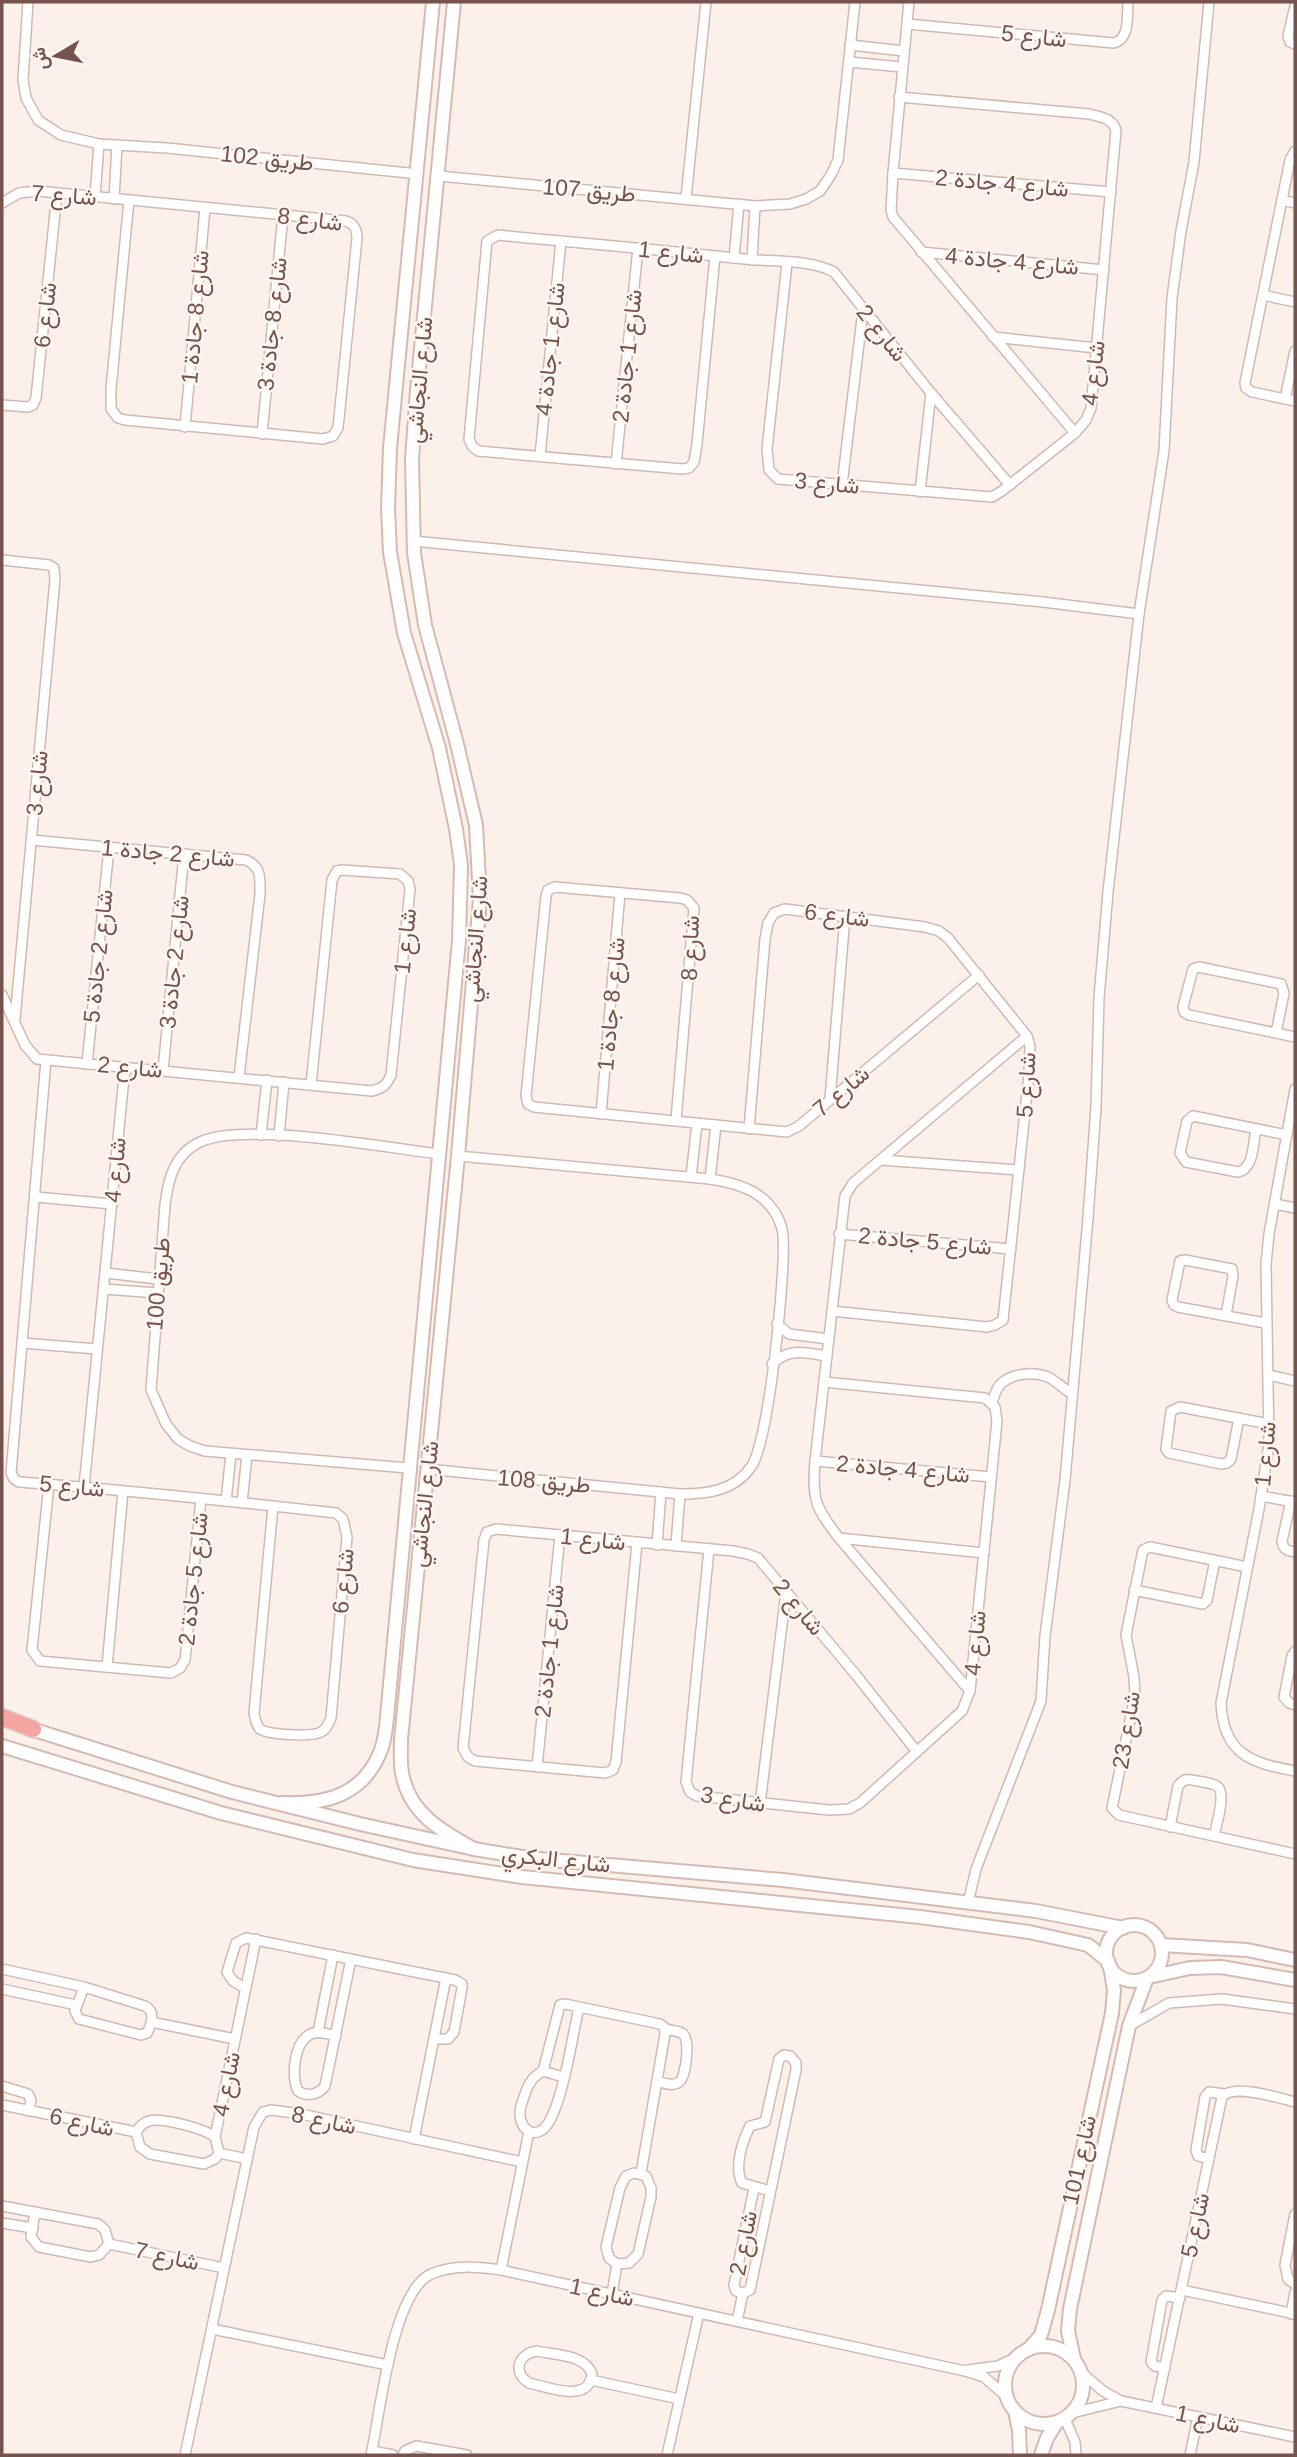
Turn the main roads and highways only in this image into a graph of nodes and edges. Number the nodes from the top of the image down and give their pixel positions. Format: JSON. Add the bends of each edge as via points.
{"nodes":[{"id":1,"x":433,"y":2,"type":"edge"},
{"id":2,"x":454,"y":2,"type":"edge"},
{"id":3,"x":405,"y":297,"type":"junction"},
{"id":4,"x":426,"y":299,"type":"junction"},
{"id":5,"x":402,"y":325,"type":"junction"},
{"id":6,"x":423,"y":331,"type":"junction"},
{"id":7,"x":454,"y":987,"type":"junction"},
{"id":8,"x":472,"y":990,"type":"junction"},
{"id":9,"x":470,"y":1016,"type":"junction"},
{"id":10,"x":452,"y":1017,"type":"junction"},
{"id":11,"x":395,"y":1623,"type":"junction"},
{"id":12,"x":412,"y":1626,"type":"junction"},
{"id":13,"x":2,"y":1720,"type":"edge"},
{"id":14,"x":33,"y":1729,"type":"joint"},
{"id":15,"x":75,"y":1744,"type":"junction"},
{"id":16,"x":6,"y":1747,"type":"edge"},
{"id":17,"x":282,"y":1803,"type":"junction"},
{"id":18,"x":474,"y":1849,"type":"junction"},
{"id":19,"x":750,"y":1876,"type":"junction"},
{"id":20,"x":657,"y":1889,"type":"junction"},
{"id":21,"x":1123,"y":1928,"type":"junction"},
{"id":22,"x":1161,"y":1945,"type":"junction"},
{"id":23,"x":1295,"y":1960,"type":"edge"},
{"id":24,"x":1109,"y":1963,"type":"junction"},
{"id":25,"x":1148,"y":1978,"type":"junction"},
{"id":26,"x":1295,"y":1980,"type":"edge"},
{"id":27,"x":1090,"y":2105,"type":"junction"},
{"id":28,"x":1111,"y":2110,"type":"junction"},
{"id":29,"x":1029,"y":2349,"type":"junction"},
{"id":30,"x":1074,"y":2359,"type":"junction"},
{"id":31,"x":1015,"y":2411,"type":"junction"},
{"id":32,"x":1065,"y":2418,"type":"junction"},
{"id":33,"x":1020,"y":2455,"type":"edge"},
{"id":34,"x":1041,"y":2455,"type":"edge"}],
"edges":[{"from":1,"to":3,"type":"main road","name":"شارع النجاشي"},
{"from":2,"to":4,"type":"main road","name":"شارع النجاشي"},
{"from":3,"to":4,"type":"main road","via":[[416,303]]},
{"from":3,"to":5,"type":"main road","name":"شارع النجاشي"},
{"from":4,"to":6,"type":"main road","name":"شارع النجاشي"},
{"from":5,"to":6,"type":"main road","via":[[416,321]]},
{"from":5,"to":7,"type":"main road","name":"شارع النجاشي","via":[[390,448],[390,552],[404,632],[439,748],[456,829],[461,899]]},
{"from":6,"to":8,"type":"main road","name":"شارع النجاشي","via":[[412,459],[413,541],[425,625],[476,825],[480,899]]},
{"from":7,"to":8,"type":"main road","via":[[460,993]]},
{"from":7,"to":10,"type":"main road","name":"شارع النجاشي"},
{"from":8,"to":9,"type":"main road","name":"شارع النجاشي"},
{"from":9,"to":10,"type":"main road","via":[[463,1009]]},
{"from":9,"to":12,"type":"main road","name":"شارع النجاشي"},
{"from":10,"to":11,"type":"main road","name":"شارع النجاشي"},
{"from":11,"to":12,"type":"main road","via":[[404,1631]]},
{"from":11,"to":17,"type":"main road","name":"شارع النجاشي","via":[[383,1748],[365,1780],[335,1797]]},
{"from":12,"to":18,"type":"main road","name":"شارع النجاشي","via":[[401,1772],[414,1807],[439,1830]]},
{"from":13,"to":14,"type":"highway"},
{"from":14,"to":15,"type":"main road","name":"شارع البكري"},
{"from":15,"to":16,"type":"main road","via":[[59,1746],[21,1734]]},
{"from":15,"to":17,"type":"main road","name":"شارع البكري"},
{"from":16,"to":20,"type":"main road","name":"شارع البكري","via":[[220,1813],[413,1860],[522,1877]]},
{"from":17,"to":18,"type":"main road","name":"شارع البكري"},
{"from":18,"to":19,"type":"main road","name":"شارع البكري","via":[[528,1858]]},
{"from":19,"to":20,"type":"main road","via":[[752,1885],[745,1891]]},
{"from":19,"to":21,"type":"main road","name":"شارع البكري","via":[[1035,1911]]},
{"from":20,"to":24,"type":"main road","name":"شارع البكري","via":[[1029,1932],[1088,1945]]},
{"from":21,"to":22,"type":"main road","via":[[1146,1927]]},
{"from":21,"to":24,"type":"main road","via":[[1109,1941]]},
{"from":22,"to":23,"type":"main road","via":[[1247,1950]]},
{"from":22,"to":25,"type":"main road","via":[[1160,1964]]},
{"from":24,"to":25,"type":"main road","via":[[1127,1980]]},
{"from":24,"to":27,"type":"main road","name":"شارع 101","via":[[1112,2013]]},
{"from":25,"to":26,"type":"main road","via":[[1190,1968],[1221,1967]]},
{"from":25,"to":28,"type":"main road","name":"شارع 101","via":[[1129,2026]]},
{"from":27,"to":28,"type":"main road","via":[[1099,2102]]},
{"from":27,"to":29,"type":"main road","name":"شارع 101","via":[[1048,2310],[1041,2335]]},
{"from":28,"to":30,"type":"main road","name":"شارع 101","via":[[1070,2309],[1068,2332]]},
{"from":29,"to":30,"type":"main road","via":[[1053,2347]]},
{"from":29,"to":31,"type":"main road","via":[[1017,2357],[1006,2376],[1007,2397]]},
{"from":30,"to":32,"type":"main road","via":[[1082,2373],[1083,2394]]},
{"from":31,"to":32,"type":"main road","via":[[1034,2423]]},
{"from":31,"to":33,"type":"main road"},
{"from":32,"to":34,"type":"main road","via":[[1047,2438]]}]}
